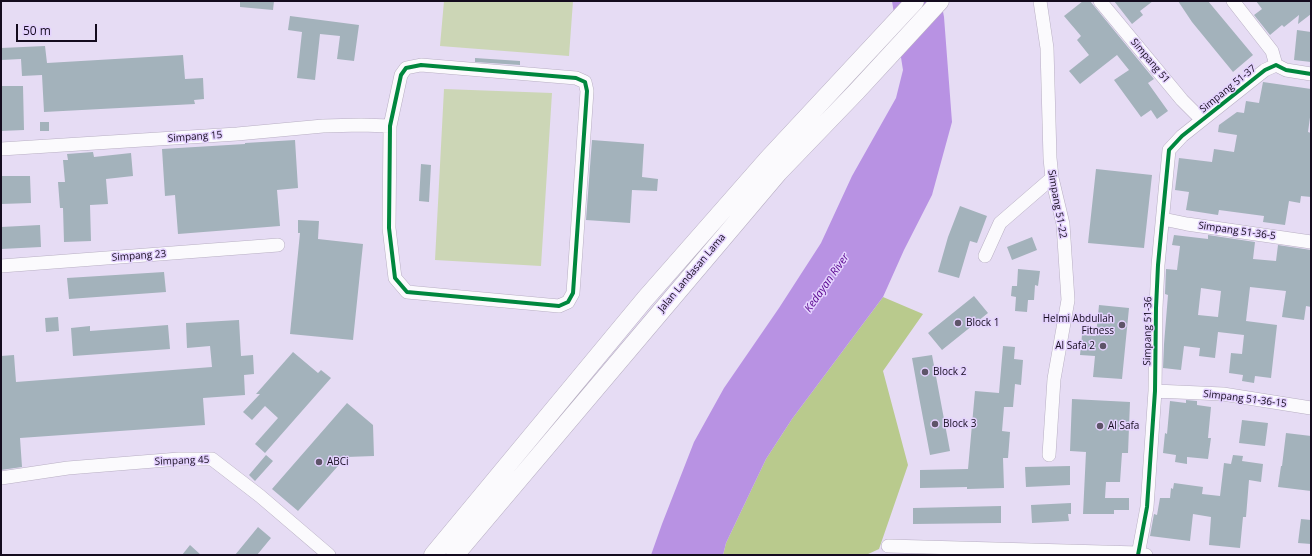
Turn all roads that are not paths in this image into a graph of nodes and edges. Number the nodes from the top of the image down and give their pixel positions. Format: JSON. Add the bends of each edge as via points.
{"nodes":[{"id":1,"x":915,"y":1,"type":"edge"},
{"id":2,"x":940,"y":1,"type":"edge"},
{"id":3,"x":1040,"y":1,"type":"edge"},
{"id":4,"x":1100,"y":1,"type":"edge"},
{"id":5,"x":1233,"y":1,"type":"edge"},
{"id":6,"x":1276,"y":65,"type":"junction"},
{"id":7,"x":1311,"y":74,"type":"edge"},
{"id":8,"x":1202,"y":120,"type":"junction"},
{"id":9,"x":390,"y":126,"type":"junction"},
{"id":10,"x":1,"y":149,"type":"edge"},
{"id":11,"x":1052,"y":178,"type":"junction"},
{"id":12,"x":1164,"y":219,"type":"junction"},
{"id":13,"x":1311,"y":242,"type":"edge"},
{"id":14,"x":278,"y":245,"type":"dead end"},
{"id":15,"x":986,"y":256,"type":"dead end"},
{"id":16,"x":1,"y":266,"type":"edge"},
{"id":17,"x":1155,"y":391,"type":"junction"},
{"id":18,"x":1311,"y":408,"type":"edge"},
{"id":19,"x":1049,"y":455,"type":"dead end"},
{"id":20,"x":1,"y":478,"type":"edge"},
{"id":21,"x":888,"y":546,"type":"dead end"},
{"id":22,"x":1141,"y":554,"type":"edge"},
{"id":23,"x":329,"y":555,"type":"edge"},
{"id":24,"x":433,"y":555,"type":"edge"},
{"id":25,"x":454,"y":555,"type":"edge"}],
"edges":[{"from":1,"to":24,"type":"main road","name":"Jalan Landasan Lama","via":[[767,160],[645,299]]},
{"from":2,"to":25,"type":"main road","name":"Jalan Landasan Lama","via":[[778,173]]},
{"from":3,"to":11,"type":"street","name":"Simpang 51-22","via":[[1047,48]]},
{"from":4,"to":8,"type":"street","name":"Simpang 51","via":[[1182,100]]},
{"from":5,"to":6,"type":"street","via":[[1272,51]]},
{"from":6,"to":7,"type":"street","via":[[1286,70]]},
{"from":6,"to":8,"type":"street","name":"Simpang 51-37","via":[[1265,70]]},
{"from":8,"to":12,"type":"street","name":"Simpang 51-36","via":[[1169,150]]},
{"from":9,"to":9,"type":"street","via":[[401,75],[406,68],[421,65],[576,78],[585,82],[587,91],[573,293],[568,302],[559,306],[407,292],[395,278],[389,228]]},
{"from":9,"to":10,"type":"street","name":"Simpang 15","via":[[323,126]]},
{"from":11,"to":15,"type":"street","via":[[1000,223]]},
{"from":11,"to":19,"type":"street","name":"Simpang 51-22","via":[[1063,224],[1068,300],[1054,378]]},
{"from":12,"to":13,"type":"street","name":"Simpang 51-36-5"},
{"from":12,"to":17,"type":"street","name":"Simpang 51-36","via":[[1158,265]]},
{"from":14,"to":16,"type":"street","name":"Simpang 23"},
{"from":17,"to":18,"type":"street","name":"Simpang 51-36-15","via":[[1223,394]]},
{"from":17,"to":22,"type":"street","name":"Simpang 51-36"},
{"from":20,"to":23,"type":"street","name":"Simpang 45","via":[[68,468],[179,459],[212,459]]},
{"from":21,"to":22,"type":"street"}]}
